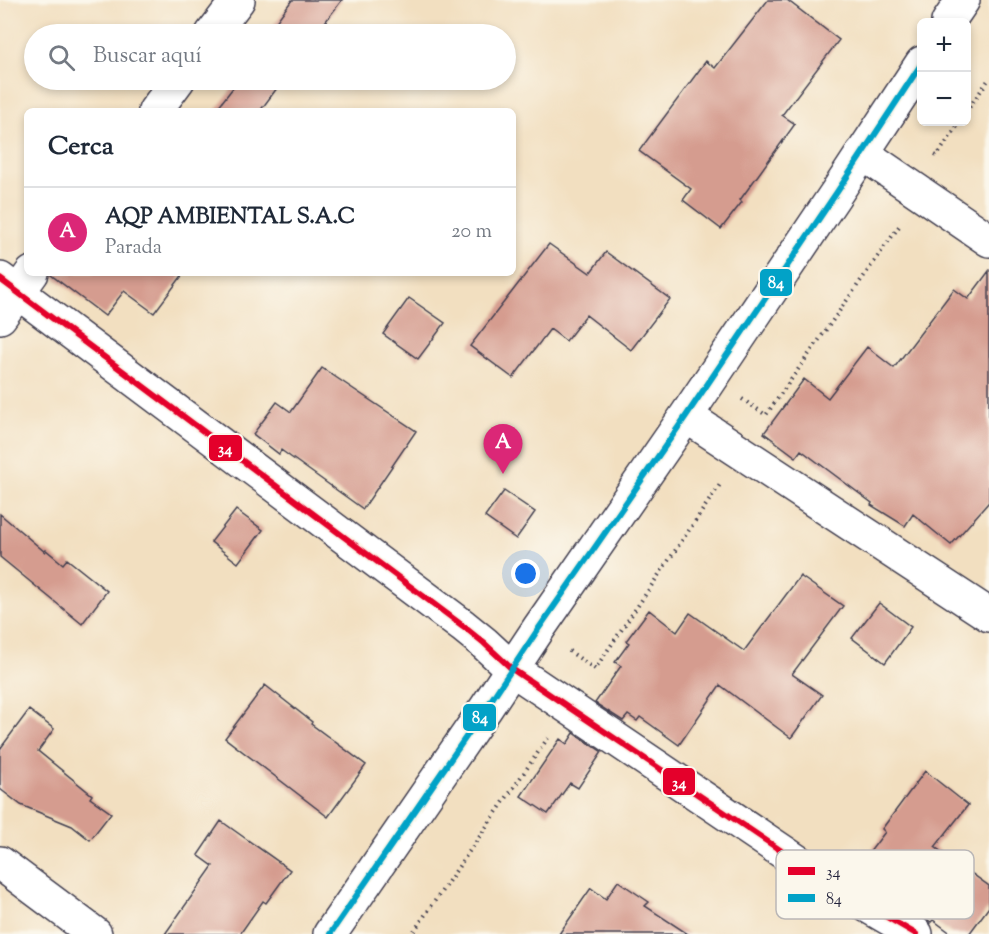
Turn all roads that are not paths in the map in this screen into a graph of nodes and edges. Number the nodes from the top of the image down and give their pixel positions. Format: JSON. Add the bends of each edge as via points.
{"nodes":[{"id":1,"x":238,"y":0,"type":"edge"},
{"id":2,"x":963,"y":0,"type":"edge"},
{"id":3,"x":951,"y":18,"type":"edge"},
{"id":4,"x":220,"y":24,"type":"edge"},
{"id":5,"x":917,"y":69,"type":"edge"},
{"id":6,"x":170,"y":90,"type":"edge"},
{"id":7,"x":156,"y":108,"type":"edge"},
{"id":8,"x":862,"y":153,"type":"junction"},
{"id":9,"x":989,"y":240,"type":"edge"},
{"id":10,"x":12,"y":290,"type":"edge"},
{"id":11,"x":686,"y":416,"type":"junction"},
{"id":12,"x":989,"y":615,"type":"edge"},
{"id":13,"x":512,"y":669,"type":"junction"},
{"id":14,"x":779,"y":850,"type":"edge"},
{"id":15,"x":0,"y":863,"type":"edge"},
{"id":16,"x":890,"y":919,"type":"edge"},
{"id":17,"x":334,"y":933,"type":"edge"},
{"id":18,"x":95,"y":934,"type":"edge"},
{"id":19,"x":916,"y":934,"type":"edge"}],
"edges":[{"from":1,"to":4,"type":"street"},
{"from":2,"to":3,"type":"street"},
{"from":5,"to":8,"type":"street"},
{"from":6,"to":7,"type":"street"},
{"from":8,"to":9,"type":"street"},
{"from":8,"to":11,"type":"street"},
{"from":10,"to":13,"type":"street","via":[[463,626]]},
{"from":11,"to":12,"type":"street"},
{"from":11,"to":13,"type":"street"},
{"from":13,"to":14,"type":"street"},
{"from":13,"to":17,"type":"street"},
{"from":15,"to":18,"type":"street"},
{"from":16,"to":19,"type":"street"}]}
